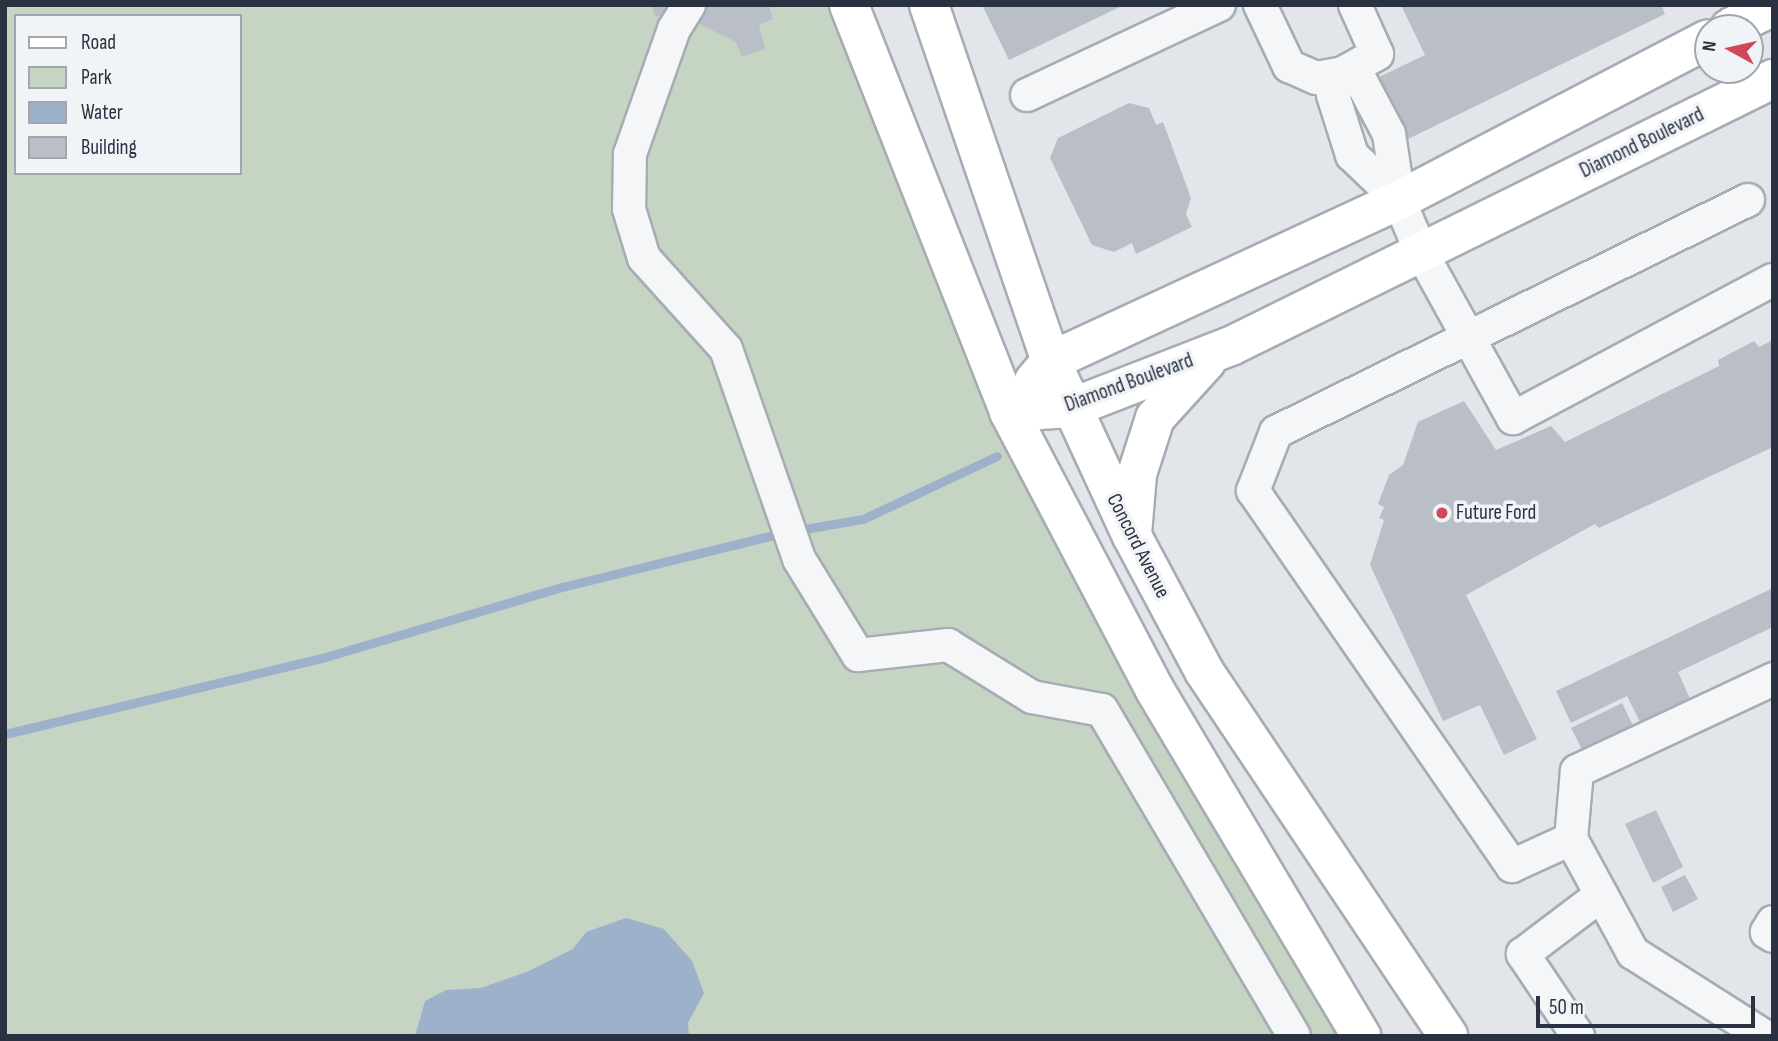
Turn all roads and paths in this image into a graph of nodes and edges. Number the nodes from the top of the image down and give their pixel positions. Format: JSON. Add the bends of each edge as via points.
{"nodes":[{"id":1,"x":689,"y":5,"type":"edge"},
{"id":2,"x":849,"y":5,"type":"edge"},
{"id":3,"x":929,"y":5,"type":"edge"},
{"id":4,"x":1219,"y":5,"type":"edge"},
{"id":5,"x":1261,"y":5,"type":"edge"},
{"id":6,"x":1354,"y":5,"type":"edge"},
{"id":7,"x":1773,"y":6,"type":"edge"},
{"id":8,"x":1757,"y":14,"type":"edge"},
{"id":9,"x":1694,"y":47,"type":"edge"},
{"id":10,"x":1343,"y":73,"type":"junction"},
{"id":11,"x":1773,"y":79,"type":"edge"},
{"id":12,"x":1027,"y":95,"type":"dead end"},
{"id":13,"x":1399,"y":200,"type":"junction"},
{"id":14,"x":1748,"y":200,"type":"dead end"},
{"id":15,"x":1421,"y":252,"type":"junction"},
{"id":16,"x":1773,"y":280,"type":"edge"},
{"id":17,"x":1469,"y":339,"type":"junction"},
{"id":18,"x":1219,"y":350,"type":"junction"},
{"id":19,"x":1051,"y":361,"type":"junction"},
{"id":20,"x":1071,"y":408,"type":"junction"},
{"id":21,"x":1009,"y":412,"type":"junction"},
{"id":22,"x":1132,"y":536,"type":"junction"},
{"id":23,"x":1773,"y":679,"type":"edge"},
{"id":24,"x":1571,"y":839,"type":"junction"},
{"id":25,"x":1601,"y":895,"type":"junction"},
{"id":26,"x":1773,"y":922,"type":"edge"},
{"id":27,"x":1773,"y":936,"type":"edge"},
{"id":28,"x":1294,"y":1036,"type":"edge"},
{"id":29,"x":1361,"y":1036,"type":"edge"},
{"id":30,"x":1448,"y":1036,"type":"edge"},
{"id":31,"x":1578,"y":1036,"type":"edge"},
{"id":32,"x":1764,"y":1036,"type":"edge"}],
"edges":[{"from":1,"to":28,"type":"lane","via":[[674,29],[630,154],[629,209],[644,258],[726,349],[804,568],[858,656],[948,645],[1031,696],[1102,710]]},
{"from":2,"to":21,"type":"main road"},
{"from":3,"to":19,"type":"main road","name":"Concord Avenue"},
{"from":4,"to":12,"type":"lane"},
{"from":5,"to":10,"type":"lane","via":[[1289,66],[1315,78]]},
{"from":6,"to":10,"type":"lane","via":[[1377,54]]},
{"from":7,"to":8,"type":"main road"},
{"from":9,"to":13,"type":"main road","name":"Diamond Boulevard"},
{"from":10,"to":13,"type":"lane","via":[[1362,83],[1389,134]]},
{"from":11,"to":15,"type":"main road","name":"Diamond Boulevard"},
{"from":13,"to":15,"type":"lane"},
{"from":13,"to":19,"type":"main road","name":"Diamond Boulevard"},
{"from":14,"to":17,"type":"lane"},
{"from":15,"to":17,"type":"lane"},
{"from":15,"to":18,"type":"main road","name":"Diamond Boulevard"},
{"from":16,"to":17,"type":"lane","via":[[1513,418]]},
{"from":17,"to":24,"type":"lane","via":[[1276,432],[1253,491],[1512,866]]},
{"from":18,"to":20,"type":"main road","name":"Diamond Boulevard"},
{"from":18,"to":22,"type":"main road","via":[[1156,418],[1137,474]]},
{"from":19,"to":20,"type":"main road","name":"Concord Avenue"},
{"from":19,"to":21,"type":"main road","name":"Diamond Boulevard"},
{"from":20,"to":21,"type":"main road","name":"Diamond Boulevard"},
{"from":20,"to":22,"type":"main road","name":"Concord Avenue"},
{"from":21,"to":29,"type":"main road","via":[[1154,690]]},
{"from":22,"to":30,"type":"main road","name":"Concord Avenue","via":[[1204,671]]},
{"from":23,"to":24,"type":"lane","via":[[1577,771]]},
{"from":24,"to":25,"type":"lane"},
{"from":25,"to":31,"type":"lane","via":[[1523,954]]},
{"from":25,"to":32,"type":"lane","via":[[1633,953]]},
{"from":26,"to":27,"type":"lane","via":[[1767,932]]}]}
